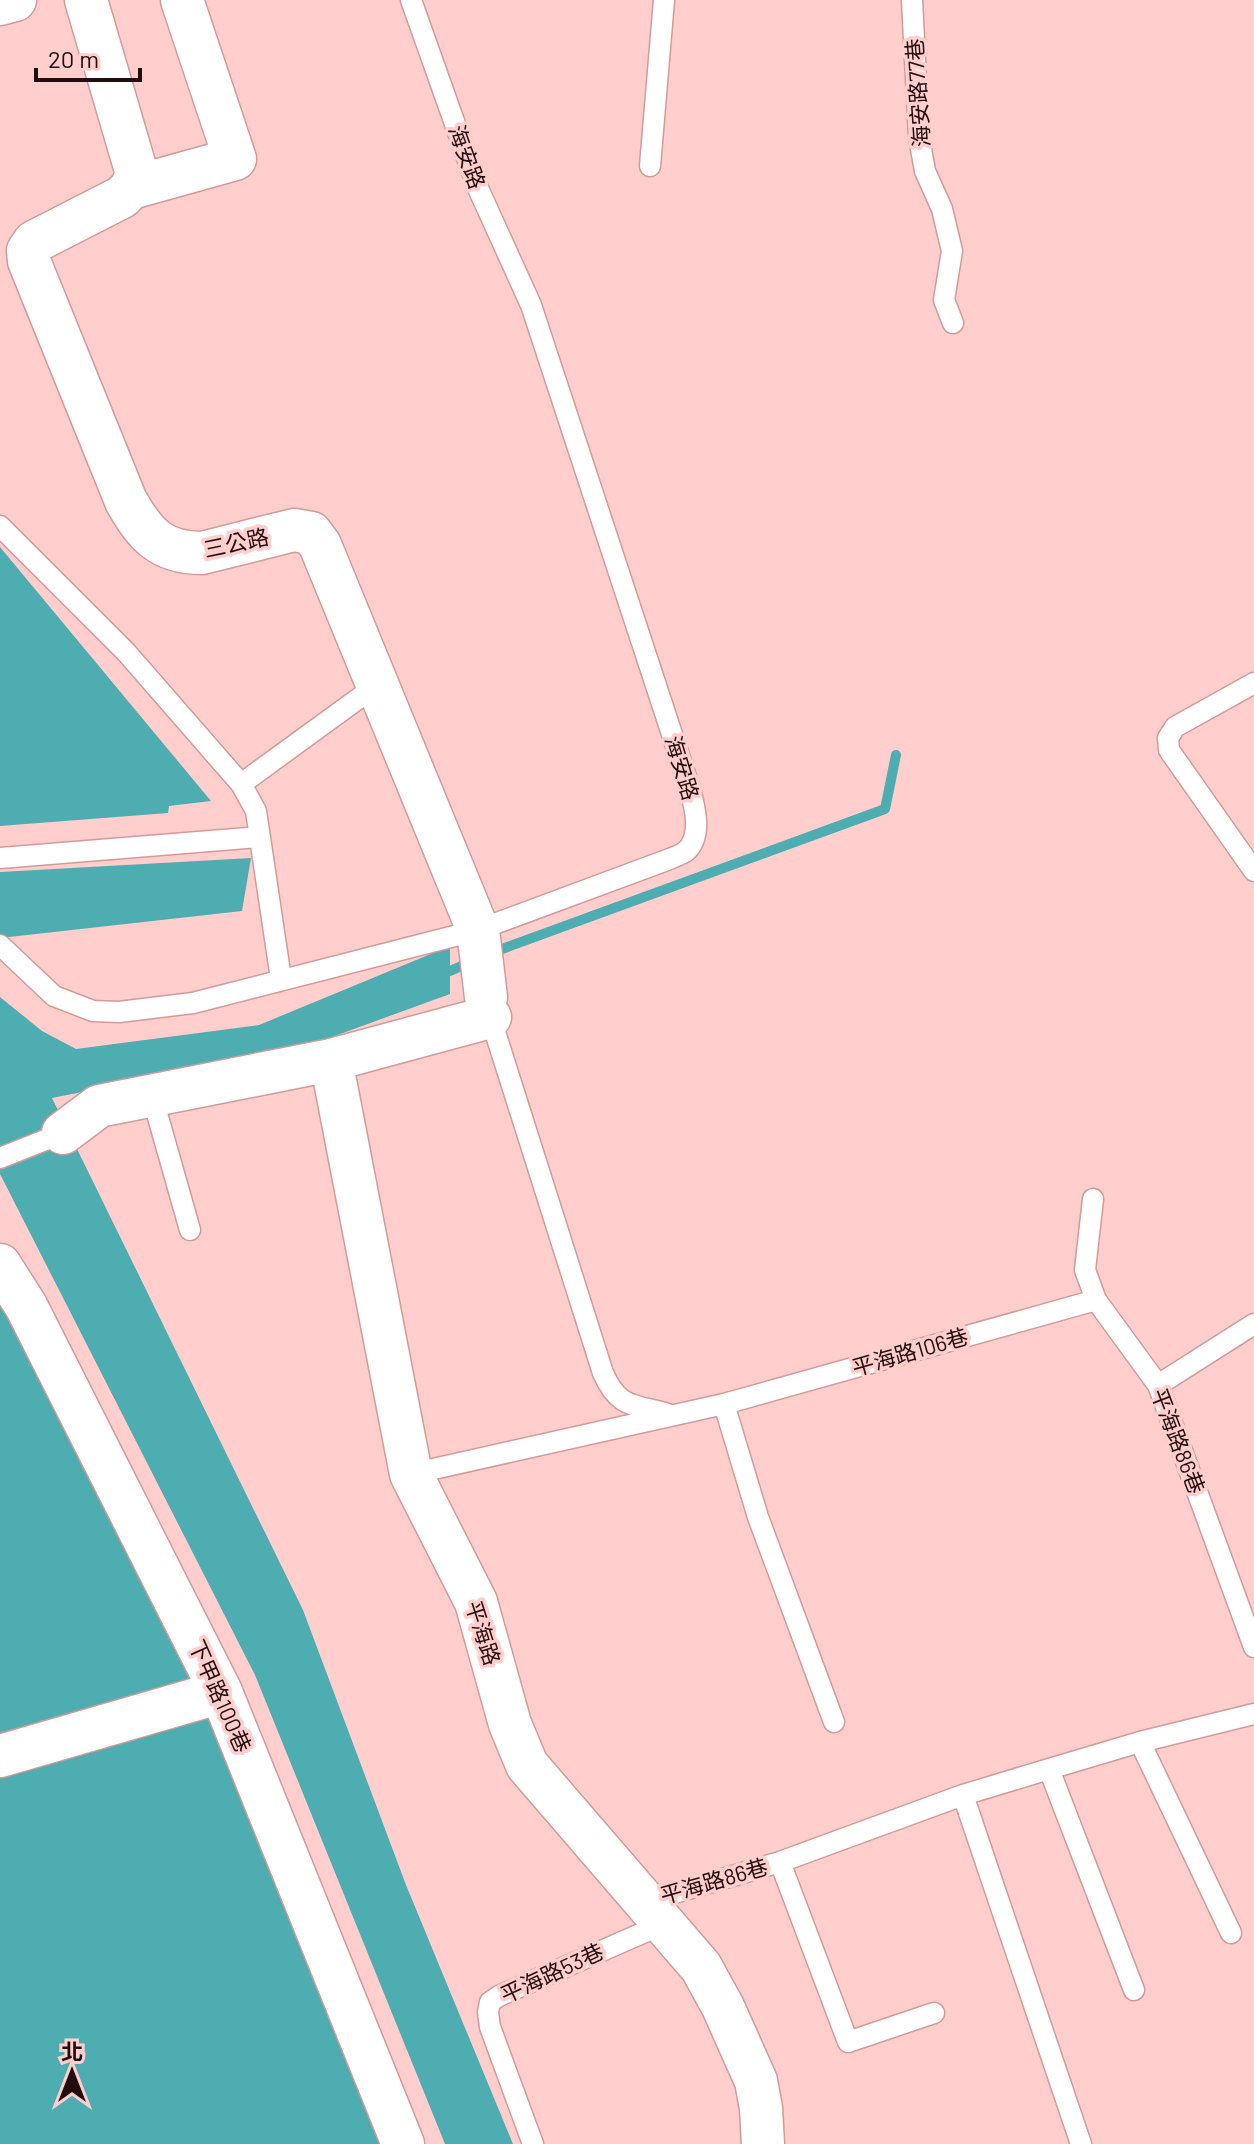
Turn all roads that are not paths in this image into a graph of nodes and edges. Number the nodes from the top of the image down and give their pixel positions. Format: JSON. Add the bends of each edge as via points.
{"nodes":[{"id":1,"x":15,"y":0,"type":"edge"},
{"id":2,"x":86,"y":0,"type":"edge"},
{"id":3,"x":182,"y":0,"type":"edge"},
{"id":4,"x":411,"y":0,"type":"edge"},
{"id":5,"x":664,"y":0,"type":"edge"},
{"id":6,"x":912,"y":0,"type":"edge"},
{"id":7,"x":0,"y":4,"type":"edge"},
{"id":8,"x":650,"y":166,"type":"dead end"},
{"id":9,"x":131,"y":188,"type":"junction"},
{"id":10,"x":953,"y":323,"type":"dead end"},
{"id":11,"x":0,"y":526,"type":"edge"},
{"id":12,"x":1254,"y":683,"type":"edge"},
{"id":13,"x":377,"y":685,"type":"junction"},
{"id":14,"x":241,"y":784,"type":"junction"},
{"id":15,"x":260,"y":837,"type":"junction"},
{"id":16,"x":0,"y":858,"type":"edge"},
{"id":17,"x":1254,"y":871,"type":"edge"},
{"id":18,"x":479,"y":938,"type":"junction"},
{"id":19,"x":2,"y":948,"type":"edge"},
{"id":20,"x":281,"y":979,"type":"junction"},
{"id":21,"x":488,"y":1007,"type":"junction"},
{"id":22,"x":331,"y":1060,"type":"junction"},
{"id":23,"x":152,"y":1096,"type":"junction"},
{"id":24,"x":63,"y":1133,"type":"joint"},
{"id":25,"x":0,"y":1158,"type":"edge"},
{"id":26,"x":1093,"y":1199,"type":"dead end"},
{"id":27,"x":190,"y":1230,"type":"dead end"},
{"id":28,"x":0,"y":1265,"type":"edge"},
{"id":29,"x":1096,"y":1300,"type":"junction"},
{"id":30,"x":1254,"y":1324,"type":"edge"},
{"id":31,"x":1158,"y":1385,"type":"junction"},
{"id":32,"x":724,"y":1404,"type":"junction"},
{"id":33,"x":672,"y":1415,"type":"junction"},
{"id":34,"x":411,"y":1474,"type":"junction"},
{"id":35,"x":1254,"y":1647,"type":"edge"},
{"id":36,"x":221,"y":1692,"type":"junction"},
{"id":37,"x":1254,"y":1714,"type":"edge"},
{"id":38,"x":834,"y":1722,"type":"dead end"},
{"id":39,"x":1140,"y":1742,"type":"junction"},
{"id":40,"x":0,"y":1756,"type":"edge"},
{"id":41,"x":1049,"y":1769,"type":"junction"},
{"id":42,"x":963,"y":1795,"type":"junction"},
{"id":43,"x":780,"y":1862,"type":"junction"},
{"id":44,"x":654,"y":1913,"type":"junction"},
{"id":45,"x":1231,"y":1933,"type":"dead end"},
{"id":46,"x":1134,"y":1990,"type":"dead end"},
{"id":47,"x":934,"y":2013,"type":"dead end"},
{"id":48,"x":403,"y":2144,"type":"edge"},
{"id":49,"x":533,"y":2144,"type":"edge"},
{"id":50,"x":763,"y":2144,"type":"edge"},
{"id":51,"x":1081,"y":2144,"type":"edge"}],
"edges":[{"from":1,"to":7,"type":"street"},
{"from":2,"to":9,"type":"street","via":[[134,160],[137,174]]},
{"from":3,"to":9,"type":"street","name":"三公路","via":[[235,159]]},
{"from":4,"to":18,"type":"lane","name":"海安路","via":[[477,186],[531,305],[695,810],[695,835],[685,851]]},
{"from":5,"to":8,"type":"lane"},
{"from":6,"to":10,"type":"lane","name":"海安路77巷","via":[[919,138],[952,251],[944,300]]},
{"from":9,"to":13,"type":"street","name":"三公路","via":[[34,242],[28,251],[126,501],[153,539],[188,553],[294,530],[311,533]]},
{"from":11,"to":14,"type":"lane","via":[[126,652]]},
{"from":12,"to":17,"type":"lane","via":[[1175,727],[1168,738],[1169,750]]},
{"from":13,"to":14,"type":"lane"},
{"from":13,"to":18,"type":"street","name":"三公路"},
{"from":14,"to":15,"type":"lane","via":[[256,811]]},
{"from":15,"to":16,"type":"lane"},
{"from":15,"to":20,"type":"lane"},
{"from":18,"to":20,"type":"lane","name":"海安路"},
{"from":18,"to":21,"type":"street","name":"三公路"},
{"from":19,"to":20,"type":"lane","name":"海安路","via":[[54,996],[93,1011],[193,1003]]},
{"from":21,"to":22,"type":"street"},
{"from":21,"to":33,"type":"lane","via":[[603,1373],[613,1394],[627,1404]]},
{"from":22,"to":23,"type":"street"},
{"from":22,"to":34,"type":"street","name":"平海路"},
{"from":23,"to":24,"type":"street","via":[[99,1106]]},
{"from":23,"to":27,"type":"lane"},
{"from":24,"to":25,"type":"lane"},
{"from":26,"to":29,"type":"lane","name":"平海路86巷","via":[[1085,1270]]},
{"from":28,"to":36,"type":"street","name":"下甲路100巷","via":[[26,1306]]},
{"from":29,"to":31,"type":"lane","name":"平海路86巷"},
{"from":29,"to":32,"type":"lane","name":"平海路106巷"},
{"from":30,"to":31,"type":"lane"},
{"from":31,"to":35,"type":"lane","name":"平海路86巷"},
{"from":32,"to":33,"type":"lane","name":"平海路106巷"},
{"from":32,"to":38,"type":"lane","via":[[758,1517]]},
{"from":33,"to":34,"type":"lane","name":"平海路106巷"},
{"from":34,"to":44,"type":"street","name":"平海路","via":[[476,1602],[527,1765]]},
{"from":36,"to":40,"type":"street"},
{"from":36,"to":48,"type":"street","name":"下甲路100巷"},
{"from":37,"to":39,"type":"lane","name":"平海路86巷"},
{"from":39,"to":41,"type":"lane","name":"平海路86巷"},
{"from":39,"to":45,"type":"lane"},
{"from":41,"to":42,"type":"lane","name":"平海路86巷"},
{"from":41,"to":46,"type":"lane"},
{"from":42,"to":43,"type":"lane","name":"平海路86巷"},
{"from":42,"to":51,"type":"lane"},
{"from":43,"to":44,"type":"lane","name":"平海路86巷"},
{"from":43,"to":47,"type":"lane","via":[[848,2042]]},
{"from":44,"to":49,"type":"lane","name":"平海路53巷","via":[[490,2002],[490,2027]]},
{"from":44,"to":50,"type":"street","name":"平海路","via":[[701,1967],[723,2007],[756,2081]]}]}
